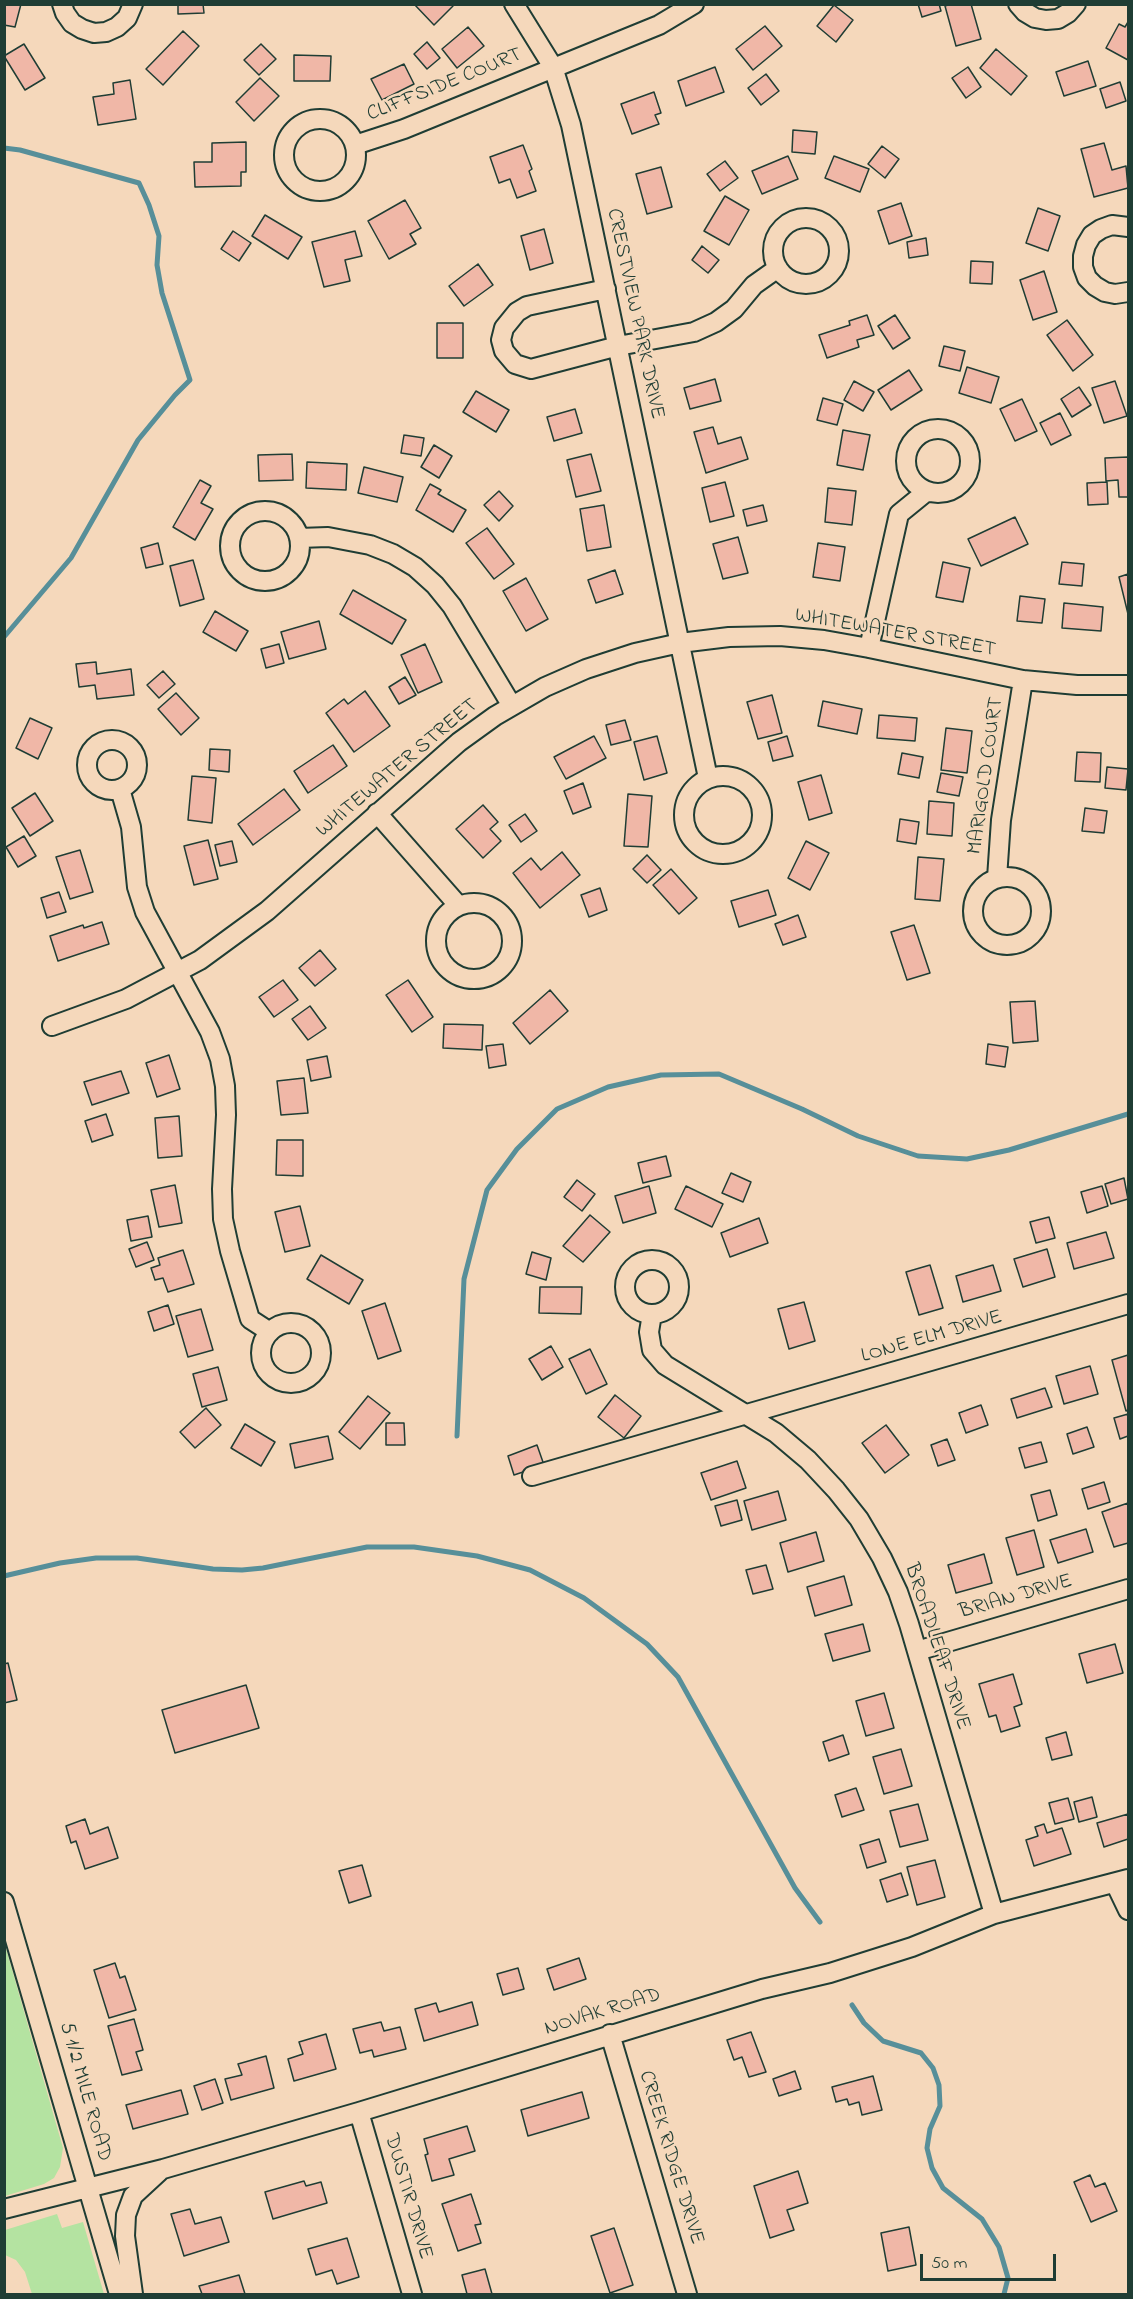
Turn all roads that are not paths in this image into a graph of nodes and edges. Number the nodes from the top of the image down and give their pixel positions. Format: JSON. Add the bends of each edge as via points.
{"nodes":[{"id":1,"x":62,"y":4,"type":"edge"},
{"id":2,"x":133,"y":4,"type":"edge"},
{"id":3,"x":514,"y":4,"type":"edge"},
{"id":4,"x":694,"y":4,"type":"edge"},
{"id":5,"x":1018,"y":4,"type":"edge"},
{"id":6,"x":1076,"y":4,"type":"edge"},
{"id":7,"x":553,"y":67,"type":"junction"},
{"id":8,"x":355,"y":146,"type":"dead end"},
{"id":9,"x":1128,"y":227,"type":"edge"},
{"id":10,"x":778,"y":268,"type":"dead end"},
{"id":11,"x":606,"y":289,"type":"junction"},
{"id":12,"x":1128,"y":294,"type":"edge"},
{"id":13,"x":618,"y":346,"type":"junction"},
{"id":14,"x":926,"y":492,"type":"dead end"},
{"id":15,"x":299,"y":538,"type":"dead end"},
{"id":16,"x":680,"y":643,"type":"junction"},
{"id":17,"x":869,"y":648,"type":"junction"},
{"id":18,"x":1023,"y":680,"type":"junction"},
{"id":19,"x":1128,"y":685,"type":"edge"},
{"id":20,"x":512,"y":706,"type":"junction"},
{"id":21,"x":708,"y":778,"type":"junction"},
{"id":22,"x":120,"y":789,"type":"dead end"},
{"id":23,"x":377,"y":813,"type":"junction"},
{"id":24,"x":997,"y":878,"type":"dead end"},
{"id":25,"x":458,"y":905,"type":"junction"},
{"id":26,"x":177,"y":973,"type":"junction"},
{"id":27,"x":52,"y":1026,"type":"dead end"},
{"id":28,"x":1128,"y":1304,"type":"edge"},
{"id":29,"x":652,"y":1314,"type":"dead end"},
{"id":30,"x":270,"y":1332,"type":"dead end"},
{"id":31,"x":748,"y":1415,"type":"junction"},
{"id":32,"x":532,"y":1476,"type":"dead end"},
{"id":33,"x":1128,"y":1589,"type":"edge"},
{"id":34,"x":917,"y":1651,"type":"junction"},
{"id":35,"x":1122,"y":1881,"type":"edge"},
{"id":36,"x":4,"y":1902,"type":"edge"},
{"id":37,"x":1128,"y":1910,"type":"edge"},
{"id":38,"x":994,"y":1914,"type":"junction"},
{"id":39,"x":610,"y":2034,"type":"junction"},
{"id":40,"x":359,"y":2112,"type":"junction"},
{"id":41,"x":163,"y":2169,"type":"junction"},
{"id":42,"x":89,"y":2188,"type":"junction"},
{"id":43,"x":4,"y":2209,"type":"edge"},
{"id":44,"x":119,"y":2295,"type":"edge"},
{"id":45,"x":133,"y":2295,"type":"edge"},
{"id":46,"x":412,"y":2295,"type":"edge"},
{"id":47,"x":687,"y":2295,"type":"edge"}],
"edges":[{"from":1,"to":2,"type":"street","via":[[72,23],[94,33],[117,27],[127,18]]},
{"from":3,"to":7,"type":"street","name":"CRESTVIEW PARK DRIVE"},
{"from":4,"to":7,"type":"street","name":"CLIFFSIDE COURT","via":[[659,25]]},
{"from":5,"to":6,"type":"street","via":[[1035,18],[1046,20],[1058,19]]},
{"from":7,"to":8,"type":"street","name":"CLIFFSIDE COURT"},
{"from":7,"to":11,"type":"street","name":"CRESTVIEW PARK DRIVE","via":[[571,125]]},
{"from":9,"to":12,"type":"street","via":[[1112,225],[1101,229],[1092,235],[1083,256],[1083,267],[1095,286],[1104,292]]},
{"from":10,"to":13,"type":"street","via":[[716,322],[694,332]]},
{"from":11,"to":13,"type":"street","name":"CRESTVIEW PARK DRIVE"},
{"from":11,"to":13,"type":"street","via":[[527,306],[509,320],[501,340],[509,358],[531,369]]},
{"from":13,"to":16,"type":"street","name":"CRESTVIEW PARK DRIVE"},
{"from":14,"to":17,"type":"street","via":[[899,514]]},
{"from":15,"to":20,"type":"street","via":[[328,537],[370,545],[415,567],[452,606]]},
{"from":16,"to":17,"type":"street","name":"WHITEWATER STREET","via":[[780,636]]},
{"from":16,"to":20,"type":"street","name":"WHITEWATER STREET","via":[[586,669]]},
{"from":16,"to":21,"type":"street","name":"CRESTVIEW PARK DRIVE"},
{"from":17,"to":18,"type":"street","name":"WHITEWATER STREET"},
{"from":18,"to":19,"type":"street","name":"WHITEWATER STREET"},
{"from":18,"to":24,"type":"street","name":"MARIGOLD COURT","via":[[1001,820]]},
{"from":20,"to":23,"type":"street","name":"WHITEWATER STREET","via":[[459,742]]},
{"from":21,"to":21,"type":"street","via":[[734,777],[756,792],[763,818],[752,842],[741,850],[729,854],[705,850],[688,831],[684,819],[687,801]]},
{"from":22,"to":26,"type":"street","via":[[131,827],[137,887],[145,912]]},
{"from":23,"to":25,"type":"street"},
{"from":23,"to":26,"type":"street","name":"WHITEWATER STREET","via":[[267,911]]},
{"from":25,"to":25,"type":"street","via":[[436,930],[441,962],[448,970],[468,979],[490,976],[507,959],[512,942],[509,925],[493,907],[470,902]]},
{"from":26,"to":27,"type":"street","name":"WHITEWATER STREET","via":[[117,1002]]},
{"from":26,"to":30,"type":"street","via":[[210,1032],[220,1059],[226,1116],[224,1219],[250,1319]]},
{"from":28,"to":31,"type":"street","name":"LONE ELM DRIVE"},
{"from":29,"to":31,"type":"street","name":"BROADLEAF DRIVE","via":[[652,1350],[665,1365]]},
{"from":31,"to":32,"type":"street","name":"LONE ELM DRIVE"},
{"from":31,"to":34,"type":"street","name":"BROADLEAF DRIVE","via":[[808,1460],[859,1519],[898,1592]]},
{"from":33,"to":34,"type":"street","name":"BRIAN DRIVE"},
{"from":34,"to":38,"type":"street","name":"BROADLEAF DRIVE"},
{"from":35,"to":37,"type":"street"},
{"from":35,"to":38,"type":"street","name":"NOVAK ROAD"},
{"from":36,"to":42,"type":"street","name":"5 1/2 MILE ROAD"},
{"from":38,"to":39,"type":"street","name":"NOVAK ROAD","via":[[912,1947],[830,1973]]},
{"from":39,"to":40,"type":"street","name":"NOVAK ROAD"},
{"from":39,"to":47,"type":"street","name":"CREEK RIDGE DRIVE"},
{"from":40,"to":41,"type":"street","name":"NOVAK ROAD"},
{"from":40,"to":46,"type":"street","name":"DUSTIR DRIVE"},
{"from":41,"to":42,"type":"street","name":"NOVAK ROAD"},
{"from":41,"to":45,"type":"street","via":[[133,2196],[126,2215]]},
{"from":42,"to":43,"type":"street","name":"NOVAK ROAD"},
{"from":42,"to":44,"type":"street","name":"5 1/2 MILE ROAD"}]}
